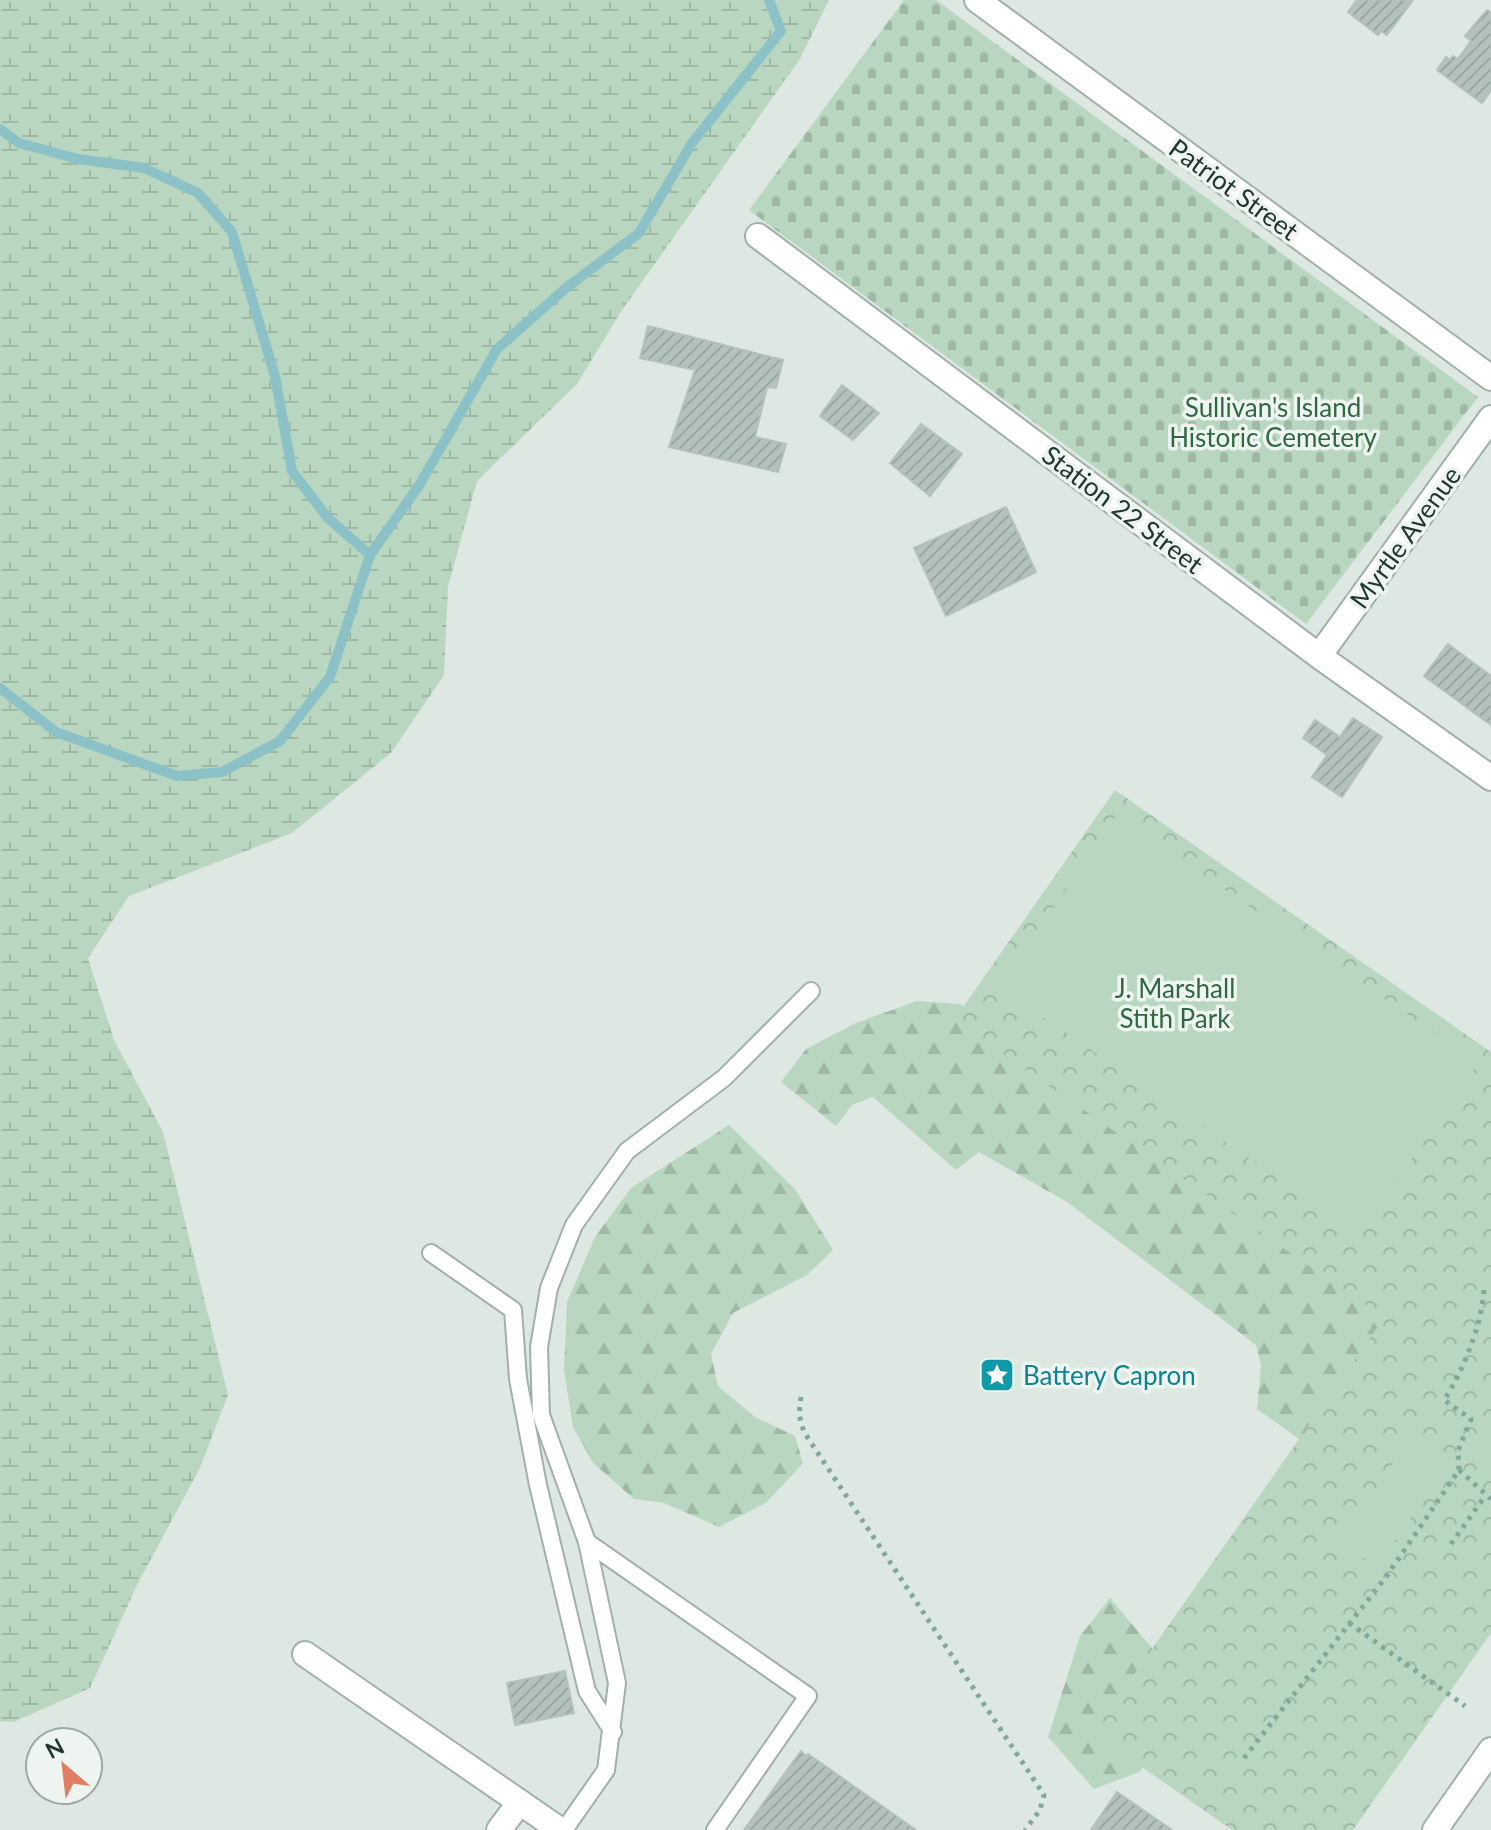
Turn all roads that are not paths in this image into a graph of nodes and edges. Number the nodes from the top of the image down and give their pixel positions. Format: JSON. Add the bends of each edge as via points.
{"nodes":[{"id":1,"x":977,"y":0,"type":"edge"},
{"id":2,"x":758,"y":236,"type":"dead end"},
{"id":3,"x":1491,"y":378,"type":"edge"},
{"id":4,"x":1491,"y":418,"type":"edge"},
{"id":5,"x":1319,"y":656,"type":"junction"},
{"id":6,"x":1491,"y":778,"type":"edge"},
{"id":7,"x":811,"y":991,"type":"dead end"},
{"id":8,"x":431,"y":1253,"type":"dead end"},
{"id":9,"x":587,"y":1542,"type":"junction"},
{"id":10,"x":305,"y":1654,"type":"dead end"},
{"id":11,"x":613,"y":1732,"type":"junction"},
{"id":12,"x":1491,"y":1750,"type":"edge"},
{"id":13,"x":520,"y":1802,"type":"junction"},
{"id":14,"x":499,"y":1830,"type":"edge"},
{"id":15,"x":562,"y":1830,"type":"edge"},
{"id":16,"x":715,"y":1830,"type":"edge"},
{"id":17,"x":1435,"y":1830,"type":"edge"}],
"edges":[{"from":1,"to":3,"type":"street","name":"Patriot Street"},
{"from":2,"to":5,"type":"street","name":"Station 22 Street"},
{"from":4,"to":5,"type":"street","name":"Myrtle Avenue"},
{"from":5,"to":6,"type":"street","name":"Station 22 Street"},
{"from":7,"to":9,"type":"lane","via":[[724,1078],[627,1151],[574,1225],[549,1288],[539,1347],[541,1415]]},
{"from":8,"to":11,"type":"lane","via":[[513,1310],[520,1388],[587,1691]]},
{"from":9,"to":11,"type":"lane","via":[[617,1683]]},
{"from":9,"to":16,"type":"lane","via":[[808,1696]]},
{"from":10,"to":13,"type":"street"},
{"from":11,"to":15,"type":"lane","via":[[606,1770]]},
{"from":12,"to":17,"type":"street"},
{"from":13,"to":14,"type":"street"},
{"from":13,"to":15,"type":"street"}]}
